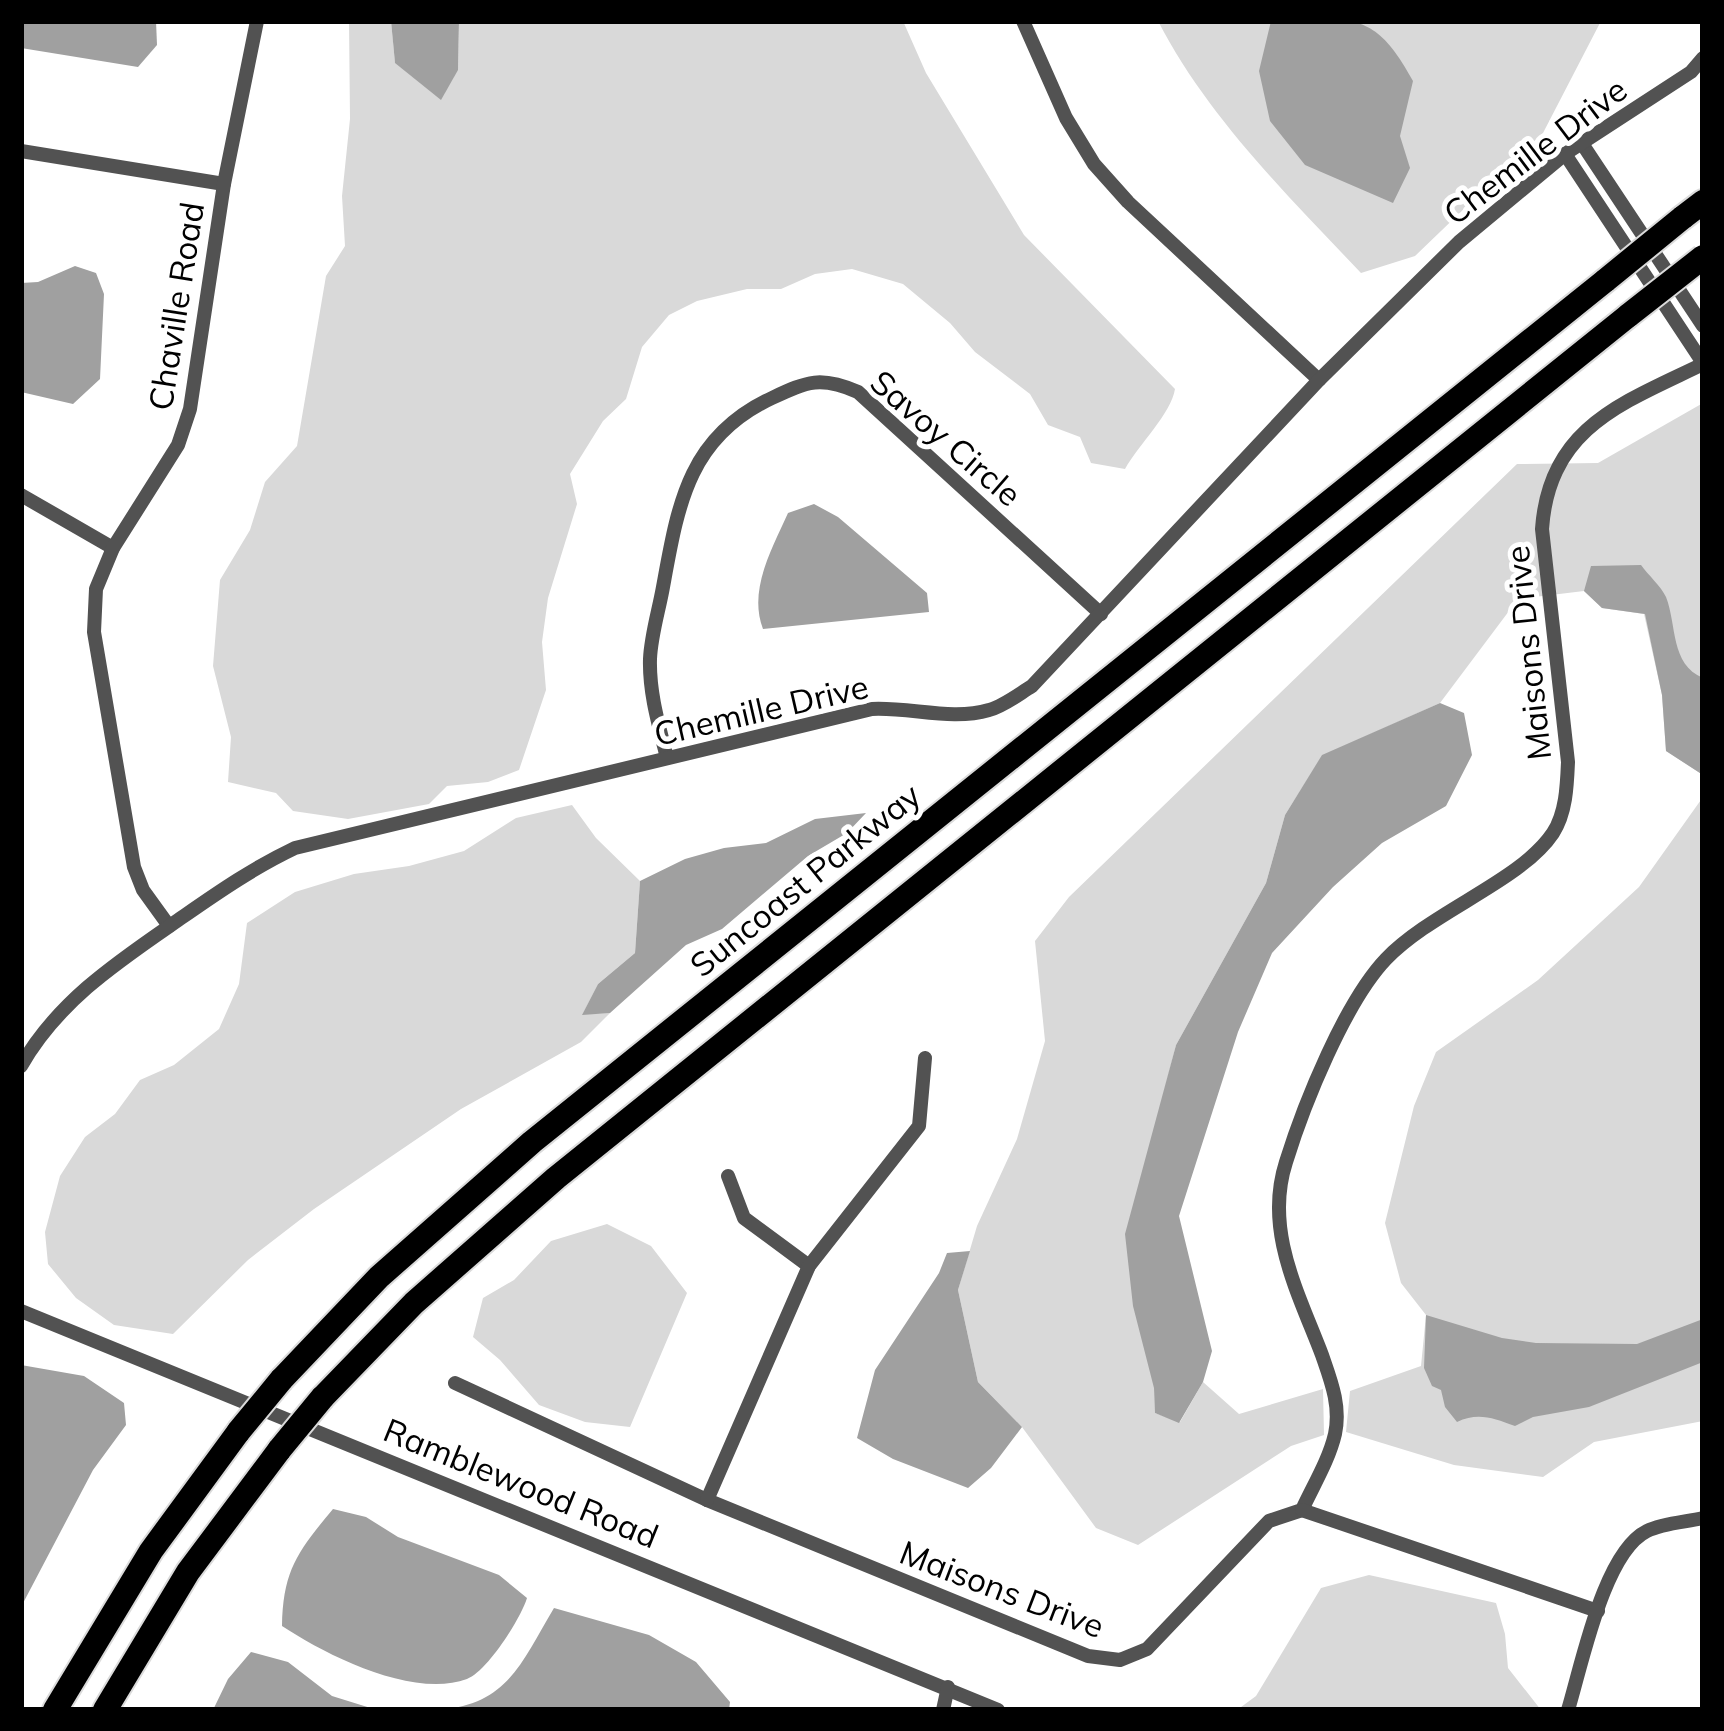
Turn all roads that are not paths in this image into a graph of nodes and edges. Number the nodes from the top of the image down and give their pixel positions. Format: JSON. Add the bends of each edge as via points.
{"nodes":[{"id":1,"x":257,"y":21,"type":"edge"},
{"id":2,"x":1022,"y":21,"type":"edge"},
{"id":3,"x":1703,"y":58,"type":"edge"},
{"id":4,"x":1581,"y":142,"type":"junction"},
{"id":5,"x":21,"y":151,"type":"edge"},
{"id":6,"x":1565,"y":154,"type":"junction"},
{"id":7,"x":224,"y":184,"type":"junction"},
{"id":8,"x":1703,"y":202,"type":"edge"},
{"id":9,"x":1703,"y":257,"type":"edge"},
{"id":10,"x":1703,"y":326,"type":"edge"},
{"id":11,"x":1703,"y":363,"type":"edge"},
{"id":12,"x":1319,"y":380,"type":"junction"},
{"id":13,"x":21,"y":495,"type":"edge"},
{"id":14,"x":113,"y":548,"type":"junction"},
{"id":15,"x":1101,"y":614,"type":"junction"},
{"id":16,"x":667,"y":758,"type":"junction"},
{"id":17,"x":169,"y":926,"type":"junction"},
{"id":18,"x":925,"y":1058,"type":"dead end"},
{"id":19,"x":21,"y":1066,"type":"edge"},
{"id":20,"x":728,"y":1176,"type":"dead end"},
{"id":21,"x":809,"y":1266,"type":"junction"},
{"id":22,"x":21,"y":1311,"type":"edge"},
{"id":23,"x":455,"y":1383,"type":"dead end"},
{"id":24,"x":707,"y":1499,"type":"junction"},
{"id":25,"x":1302,"y":1510,"type":"junction"},
{"id":26,"x":1703,"y":1518,"type":"edge"},
{"id":27,"x":1598,"y":1611,"type":"junction"},
{"id":28,"x":948,"y":1688,"type":"junction"},
{"id":29,"x":55,"y":1710,"type":"edge"},
{"id":30,"x":105,"y":1710,"type":"edge"},
{"id":31,"x":943,"y":1710,"type":"edge"},
{"id":32,"x":998,"y":1710,"type":"edge"},
{"id":33,"x":1568,"y":1710,"type":"edge"}],
"edges":[{"from":1,"to":7,"type":"street","name":"Chaville Road"},
{"from":2,"to":12,"type":"street","via":[[1094,164]]},
{"from":3,"to":4,"type":"street","name":"Chemille Drive"},
{"from":4,"to":6,"type":"street","name":"Chemille Drive"},
{"from":4,"to":10,"type":"street"},
{"from":5,"to":7,"type":"street"},
{"from":6,"to":11,"type":"street"},
{"from":6,"to":12,"type":"street","name":"Chemille Drive","via":[[1459,242]]},
{"from":7,"to":14,"type":"street","name":"Chaville Road","via":[[190,409],[178,445]]},
{"from":8,"to":29,"type":"highway","name":"Suncoast Parkway","bridge":true,"via":[[532,1142],[379,1277],[239,1431],[152,1551]]},
{"from":9,"to":30,"type":"highway","bridge":true,"via":[[556,1178],[414,1303],[280,1449],[188,1572]]},
{"from":11,"to":25,"type":"street","name":"Maisons Drive","via":[[1605,412],[1569,449],[1544,497],[1568,763],[1554,831],[1529,860],[1430,920],[1357,994],[1285,1163],[1276,1208],[1282,1249],[1336,1392],[1335,1433]]},
{"from":12,"to":15,"type":"street","name":"Chemille Drive"},
{"from":13,"to":14,"type":"street"},
{"from":14,"to":17,"type":"street","name":"Chaville Road","via":[[96,589],[94,632],[134,867]]},
{"from":15,"to":16,"type":"street","name":"Chemille Drive","via":[[1033,686],[992,710],[955,716],[872,709]]},
{"from":15,"to":16,"type":"street","name":"Savoy Circle","via":[[858,392],[832,381],[804,383],[727,428],[680,500],[650,657]]},
{"from":16,"to":17,"type":"street","name":"Chemille Drive","via":[[295,848]]},
{"from":17,"to":19,"type":"street","name":"Chemille Drive","via":[[87,984]]},
{"from":18,"to":21,"type":"street","via":[[919,1126]]},
{"from":20,"to":21,"type":"street","via":[[745,1218]]},
{"from":21,"to":24,"type":"street"},
{"from":22,"to":28,"type":"street","name":"Ramblewood Road"},
{"from":23,"to":24,"type":"street","name":"Maisons Drive"},
{"from":24,"to":25,"type":"street","name":"Maisons Drive","via":[[1088,1656],[1120,1660],[1147,1648],[1269,1520]]},
{"from":25,"to":27,"type":"street"},
{"from":26,"to":27,"type":"street","via":[[1649,1529],[1627,1545]]},
{"from":27,"to":33,"type":"street"},
{"from":28,"to":31,"type":"street"},
{"from":28,"to":32,"type":"street","name":"Ramblewood Road"}]}
